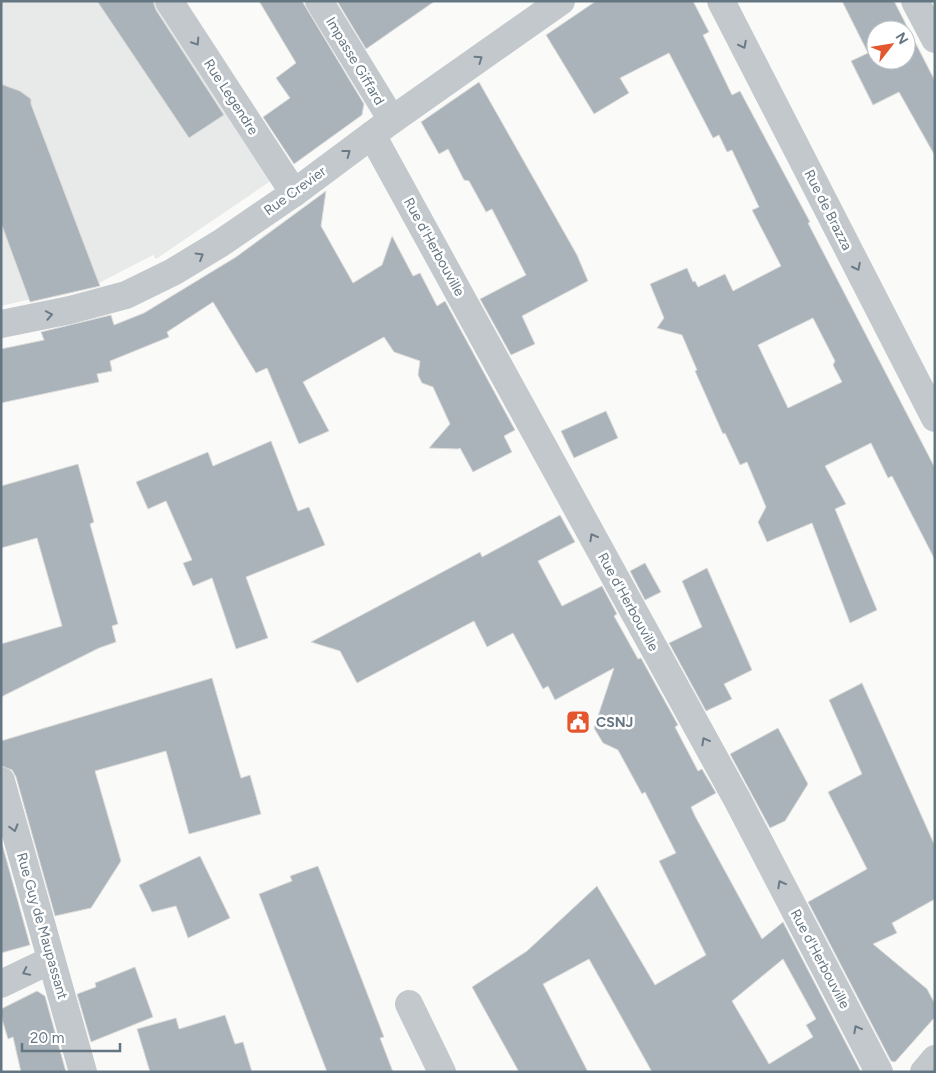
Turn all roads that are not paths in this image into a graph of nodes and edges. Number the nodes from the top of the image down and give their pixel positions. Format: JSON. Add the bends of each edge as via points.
{"nodes":[{"id":1,"x":169,"y":1,"type":"edge"},
{"id":2,"x":319,"y":1,"type":"edge"},
{"id":3,"x":561,"y":1,"type":"edge"},
{"id":4,"x":721,"y":1,"type":"edge"},
{"id":5,"x":915,"y":1,"type":"edge"},
{"id":6,"x":935,"y":39,"type":"edge"},
{"id":7,"x":382,"y":128,"type":"junction"},
{"id":8,"x":294,"y":193,"type":"junction"},
{"id":9,"x":1,"y":324,"type":"edge"},
{"id":10,"x":935,"y":418,"type":"edge"},
{"id":11,"x":1,"y":781,"type":"edge"},
{"id":12,"x":51,"y":960,"type":"junction"},
{"id":13,"x":1,"y":984,"type":"edge"},
{"id":14,"x":409,"y":1004,"type":"dead end"},
{"id":15,"x":935,"y":1059,"type":"edge"},
{"id":16,"x":82,"y":1072,"type":"edge"},
{"id":17,"x":442,"y":1072,"type":"edge"},
{"id":18,"x":879,"y":1072,"type":"edge"},
{"id":19,"x":924,"y":1072,"type":"edge"}],
"edges":[{"from":1,"to":8,"type":"street","name":"Rue Legendre","one_way":true},
{"from":2,"to":7,"type":"street","name":"Impasse Giffard"},
{"from":7,"to":3,"type":"street","name":"Rue Crevier","one_way":true},
{"from":4,"to":10,"type":"street","name":"Rue de Brazza","one_way":true},
{"from":5,"to":6,"type":"street"},
{"from":8,"to":7,"type":"street","name":"Rue Crevier","one_way":true},
{"from":18,"to":7,"type":"street","name":"Rue d'Herbouville","one_way":true},
{"from":9,"to":8,"type":"street","name":"Rue Crevier","one_way":true,"via":[[126,295],[221,244]]},
{"from":11,"to":12,"type":"street","name":"Rue Guy de Maupassant","one_way":true},
{"from":12,"to":13,"type":"street","one_way":true},
{"from":12,"to":16,"type":"street","name":"Rue Guy de Maupassant"},
{"from":14,"to":17,"type":"street"},
{"from":15,"to":19,"type":"street"}]}
